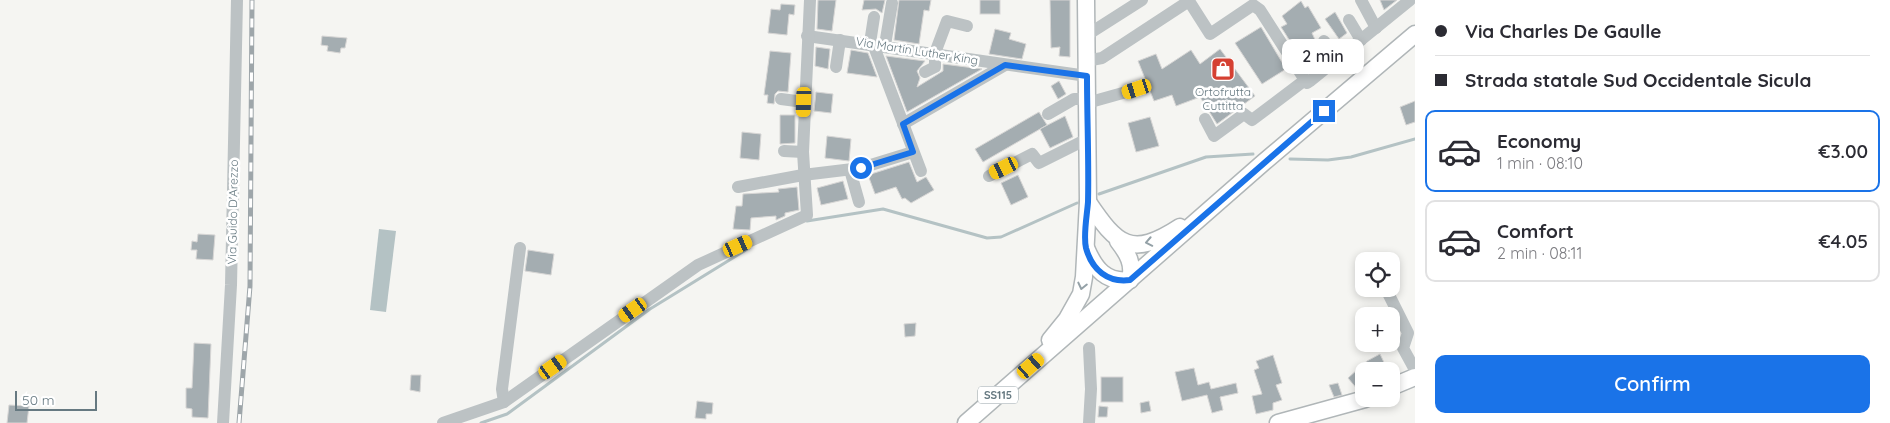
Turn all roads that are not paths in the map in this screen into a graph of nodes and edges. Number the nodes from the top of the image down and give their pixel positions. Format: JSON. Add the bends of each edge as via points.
{"nodes":[{"id":1,"x":237,"y":0,"type":"edge"},
{"id":2,"x":810,"y":0,"type":"edge"},
{"id":3,"x":1086,"y":0,"type":"edge"},
{"id":4,"x":1142,"y":0,"type":"edge"},
{"id":5,"x":1189,"y":0,"type":"edge"},
{"id":6,"x":1361,"y":0,"type":"edge"},
{"id":7,"x":1410,"y":0,"type":"edge"},
{"id":8,"x":892,"y":3,"type":"dead end"},
{"id":9,"x":874,"y":17,"type":"dead end"},
{"id":10,"x":1349,"y":20,"type":"dead end"},
{"id":11,"x":967,"y":26,"type":"dead end"},
{"id":12,"x":1376,"y":28,"type":"junction"},
{"id":13,"x":1415,"y":34,"type":"edge"},
{"id":14,"x":1087,"y":35,"type":"junction"},
{"id":15,"x":807,"y":36,"type":"junction"},
{"id":16,"x":840,"y":40,"type":"junction"},
{"id":17,"x":1361,"y":40,"type":"junction"},
{"id":18,"x":1324,"y":41,"type":"dead end"},
{"id":19,"x":876,"y":44,"type":"junction"},
{"id":20,"x":935,"y":53,"type":"junction"},
{"id":21,"x":1336,"y":60,"type":"junction"},
{"id":22,"x":1005,"y":65,"type":"junction"},
{"id":23,"x":836,"y":67,"type":"dead end"},
{"id":24,"x":1087,"y":68,"type":"junction"},
{"id":25,"x":926,"y":72,"type":"dead end"},
{"id":26,"x":1305,"y":80,"type":"junction"},
{"id":27,"x":1137,"y":89,"type":"dead end"},
{"id":28,"x":781,"y":100,"type":"dead end"},
{"id":29,"x":1087,"y":101,"type":"junction"},
{"id":30,"x":804,"y":102,"type":"junction"},
{"id":31,"x":1048,"y":114,"type":"dead end"},
{"id":32,"x":1205,"y":119,"type":"dead end"},
{"id":33,"x":903,"y":124,"type":"junction"},
{"id":34,"x":1087,"y":139,"type":"junction"},
{"id":35,"x":784,"y":151,"type":"dead end"},
{"id":36,"x":802,"y":152,"type":"junction"},
{"id":37,"x":913,"y":152,"type":"junction"},
{"id":38,"x":850,"y":170,"type":"junction"},
{"id":39,"x":921,"y":171,"type":"dead end"},
{"id":40,"x":802,"y":175,"type":"junction"},
{"id":41,"x":989,"y":176,"type":"dead end"},
{"id":42,"x":738,"y":187,"type":"dead end"},
{"id":43,"x":1221,"y":200,"type":"junction"},
{"id":44,"x":859,"y":202,"type":"dead end"},
{"id":45,"x":1088,"y":202,"type":"junction"},
{"id":46,"x":1118,"y":241,"type":"junction"},
{"id":47,"x":1086,"y":246,"type":"junction"},
{"id":48,"x":520,"y":248,"type":"dead end"},
{"id":49,"x":1130,"y":280,"type":"junction"},
{"id":50,"x":1390,"y":297,"type":"edge"},
{"id":51,"x":1089,"y":348,"type":"dead end"},
{"id":52,"x":1031,"y":366,"type":"junction"},
{"id":53,"x":1415,"y":370,"type":"edge"},
{"id":54,"x":1415,"y":377,"type":"edge"},
{"id":55,"x":1400,"y":383,"type":"edge"},
{"id":56,"x":504,"y":402,"type":"junction"},
{"id":57,"x":1355,"y":402,"type":"edge"},
{"id":58,"x":223,"y":423,"type":"edge"},
{"id":59,"x":442,"y":423,"type":"edge"},
{"id":60,"x":966,"y":423,"type":"edge"},
{"id":61,"x":1089,"y":423,"type":"edge"},
{"id":62,"x":1278,"y":423,"type":"edge"}],
"edges":[{"from":1,"to":58,"type":"street","name":"Via Guido D'Arezzo","via":[[231,285]]},
{"from":2,"to":15,"type":"street"},
{"from":3,"to":14,"type":"main road"},
{"from":4,"to":14,"type":"street"},
{"from":5,"to":24,"type":"street"},
{"from":5,"to":26,"type":"street","via":[[1210,34],[1253,5],[1260,10]]},
{"from":6,"to":12,"type":"street"},
{"from":7,"to":12,"type":"street"},
{"from":8,"to":19,"type":"street"},
{"from":9,"to":19,"type":"street"},
{"from":10,"to":17,"type":"street"},
{"from":11,"to":20,"type":"street","via":[[947,21]]},
{"from":12,"to":17,"type":"street"},
{"from":13,"to":43,"type":"main road","number":"SS115"},
{"from":14,"to":24,"type":"main road"},
{"from":15,"to":16,"type":"street","name":"Via Martin Luther King"},
{"from":15,"to":30,"type":"street"},
{"from":16,"to":19,"type":"street","name":"Via Martin Luther King"},
{"from":16,"to":23,"type":"street"},
{"from":17,"to":21,"type":"street"},
{"from":18,"to":21,"type":"street"},
{"from":19,"to":20,"type":"street","name":"Via Martin Luther King"},
{"from":19,"to":33,"type":"street"},
{"from":20,"to":22,"type":"street","name":"Via Martin Luther King"},
{"from":20,"to":25,"type":"street","via":[[935,68]]},
{"from":21,"to":26,"type":"street","via":[[1307,83]]},
{"from":22,"to":24,"type":"street","name":"Via Martin Luther King"},
{"from":22,"to":33,"type":"street"},
{"from":24,"to":29,"type":"main road"},
{"from":26,"to":32,"type":"street","via":[[1252,120],[1244,114],[1214,136]]},
{"from":27,"to":29,"type":"street"},
{"from":28,"to":30,"type":"street"},
{"from":29,"to":31,"type":"street","via":[[1074,99]]},
{"from":29,"to":34,"type":"main road"},
{"from":30,"to":36,"type":"street"},
{"from":33,"to":37,"type":"street"},
{"from":34,"to":41,"type":"street","via":[[1039,163],[1032,154]]},
{"from":34,"to":45,"type":"main road"},
{"from":35,"to":36,"type":"street"},
{"from":36,"to":40,"type":"street"},
{"from":37,"to":38,"type":"street"},
{"from":37,"to":39,"type":"street"},
{"from":38,"to":40,"type":"street"},
{"from":38,"to":44,"type":"street"},
{"from":40,"to":42,"type":"street"},
{"from":40,"to":56,"type":"street","via":[[807,215],[698,265]]},
{"from":43,"to":46,"type":"main road","one_way":true,"via":[[1158,240],[1135,244]]},
{"from":43,"to":49,"type":"main road","number":"SS115"},
{"from":45,"to":46,"type":"main road","via":[[1107,231]]},
{"from":45,"to":47,"type":"main road"},
{"from":46,"to":49,"type":"main road","via":[[1131,260]]},
{"from":47,"to":49,"type":"main road","via":[[1092,264],[1100,272],[1110,279]]},
{"from":47,"to":52,"type":"main road","one_way":true,"via":[[1081,294],[1067,319]]},
{"from":48,"to":56,"type":"street","via":[[502,389]]},
{"from":49,"to":52,"type":"main road","number":"SS115"},
{"from":50,"to":53,"type":"street","via":[[1408,333],[1403,348]]},
{"from":51,"to":61,"type":"street"},
{"from":52,"to":60,"type":"main road","number":"SS115"},
{"from":54,"to":55,"type":"main road"},
{"from":56,"to":59,"type":"street"},
{"from":57,"to":62,"type":"main road"}]}
